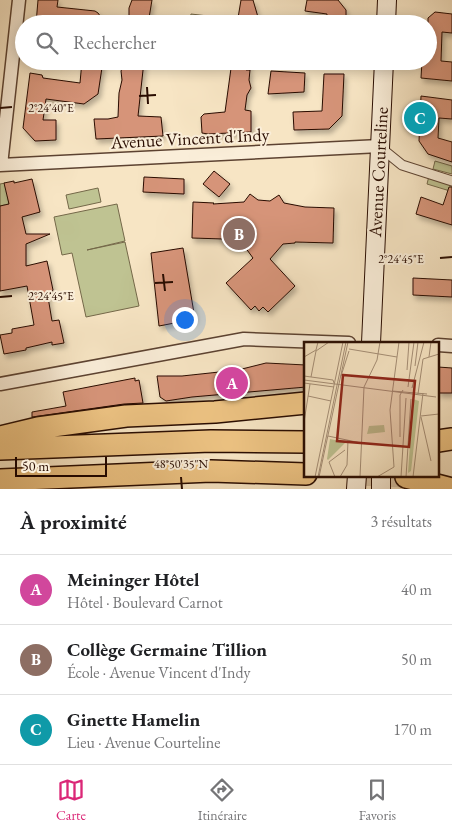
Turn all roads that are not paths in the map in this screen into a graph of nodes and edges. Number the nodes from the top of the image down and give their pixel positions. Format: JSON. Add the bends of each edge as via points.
{"nodes":[{"id":1,"x":20,"y":0,"type":"edge"},
{"id":2,"x":387,"y":0,"type":"edge"},
{"id":3,"x":17,"y":15,"type":"edge"},
{"id":4,"x":386,"y":15,"type":"edge"},
{"id":5,"x":15,"y":25,"type":"edge"},
{"id":6,"x":6,"y":70,"type":"edge"},
{"id":7,"x":384,"y":70,"type":"edge"},
{"id":8,"x":380,"y":146,"type":"junction"},
{"id":9,"x":1,"y":165,"type":"edge"},
{"id":10,"x":452,"y":181,"type":"edge"},
{"id":11,"x":323,"y":342,"type":"edge"},
{"id":12,"x":371,"y":342,"type":"edge"},
{"id":13,"x":0,"y":384,"type":"edge"},
{"id":14,"x":304,"y":403,"type":"edge"},
{"id":15,"x":0,"y":437,"type":"edge"},
{"id":16,"x":304,"y":442,"type":"edge"},
{"id":17,"x":0,"y":450,"type":"edge"},
{"id":18,"x":304,"y":474,"type":"edge"},
{"id":19,"x":452,"y":479,"type":"edge"},
{"id":20,"x":0,"y":480,"type":"edge"},
{"id":21,"x":452,"y":489,"type":"edge"}],
"edges":[{"from":1,"to":3,"type":"street"},
{"from":2,"to":4,"type":"main road"},
{"from":5,"to":6,"type":"street"},
{"from":6,"to":9,"type":"street"},
{"from":7,"to":8,"type":"main road","name":"Avenue Courteline"},
{"from":8,"to":9,"type":"street","name":"Avenue Vincent d'Indy"},
{"from":8,"to":10,"type":"street","via":[[402,165]]},
{"from":8,"to":12,"type":"main road","name":"Avenue Courteline"},
{"from":11,"to":13,"type":"street","via":[[244,339]]},
{"from":14,"to":15,"type":"highway","via":[[126,416],[38,428]]},
{"from":16,"to":17,"type":"highway","via":[[211,441]]},
{"from":18,"to":20,"type":"highway","via":[[211,471]]},
{"from":19,"to":21,"type":"highway","via":[[406,477]]}]}
